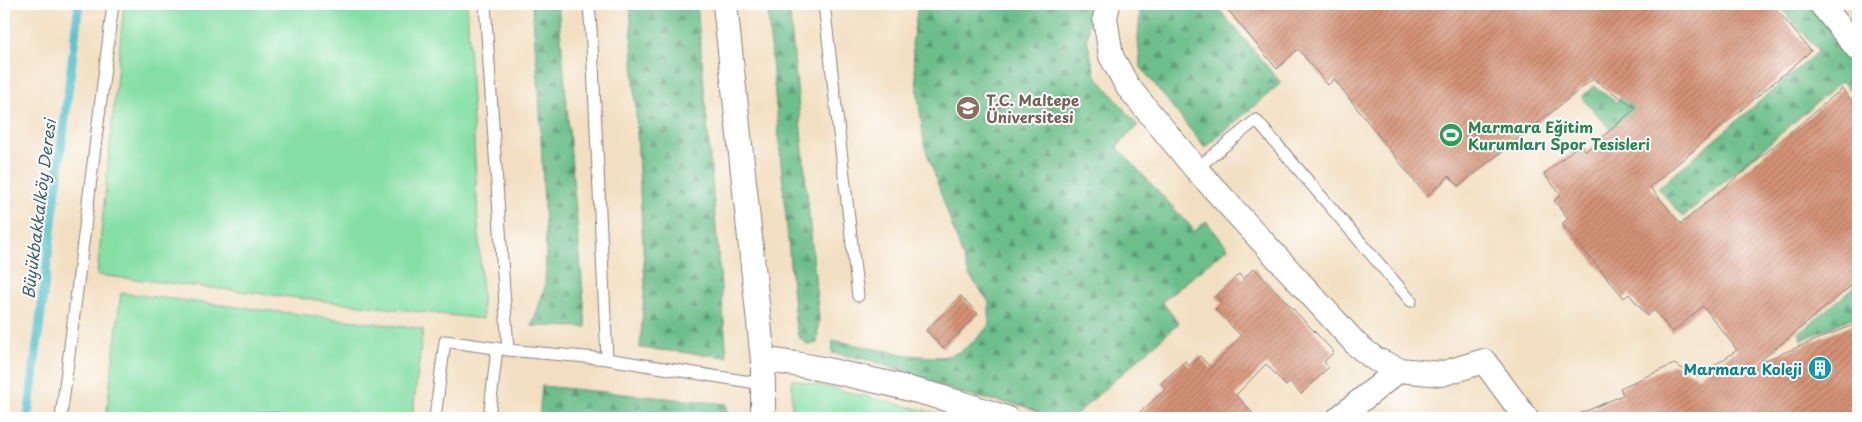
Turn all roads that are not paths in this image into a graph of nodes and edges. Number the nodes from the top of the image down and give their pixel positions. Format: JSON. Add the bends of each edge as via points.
{"nodes":[{"id":1,"x":113,"y":4,"type":"edge"},
{"id":2,"x":485,"y":4,"type":"edge"},
{"id":3,"x":589,"y":4,"type":"edge"},
{"id":4,"x":725,"y":4,"type":"edge"},
{"id":5,"x":824,"y":4,"type":"edge"},
{"id":6,"x":1108,"y":4,"type":"edge"},
{"id":7,"x":1821,"y":4,"type":"edge"},
{"id":8,"x":1858,"y":49,"type":"edge"},
{"id":9,"x":1196,"y":169,"type":"junction"},
{"id":10,"x":858,"y":296,"type":"dead end"},
{"id":11,"x":1411,"y":301,"type":"dead end"},
{"id":12,"x":502,"y":349,"type":"junction"},
{"id":13,"x":607,"y":359,"type":"junction"},
{"id":14,"x":763,"y":360,"type":"junction"},
{"id":15,"x":1399,"y":370,"type":"junction"},
{"id":16,"x":763,"y":384,"type":"junction"},
{"id":17,"x":61,"y":418,"type":"edge"},
{"id":18,"x":435,"y":418,"type":"edge"},
{"id":19,"x":489,"y":418,"type":"edge"},
{"id":20,"x":763,"y":418,"type":"edge"},
{"id":21,"x":1006,"y":418,"type":"edge"},
{"id":22,"x":1339,"y":418,"type":"edge"},
{"id":23,"x":1526,"y":418,"type":"edge"}],
"edges":[{"from":1,"to":17,"type":"lane"},
{"from":2,"to":12,"type":"lane"},
{"from":3,"to":13,"type":"lane"},
{"from":4,"to":14,"type":"street"},
{"from":5,"to":10,"type":"lane"},
{"from":6,"to":9,"type":"street","via":[[1105,18],[1111,56],[1128,87]]},
{"from":7,"to":8,"type":"street"},
{"from":9,"to":11,"type":"lane","via":[[1256,120]]},
{"from":9,"to":15,"type":"street","via":[[1356,345],[1375,359]]},
{"from":12,"to":13,"type":"lane"},
{"from":12,"to":18,"type":"lane","via":[[445,340]]},
{"from":12,"to":19,"type":"lane"},
{"from":13,"to":16,"type":"lane"},
{"from":14,"to":16,"type":"street"},
{"from":14,"to":21,"type":"street","via":[[893,384]]},
{"from":15,"to":22,"type":"street"},
{"from":15,"to":23,"type":"street","via":[[1441,374],[1484,361]]},
{"from":16,"to":20,"type":"street"}]}
